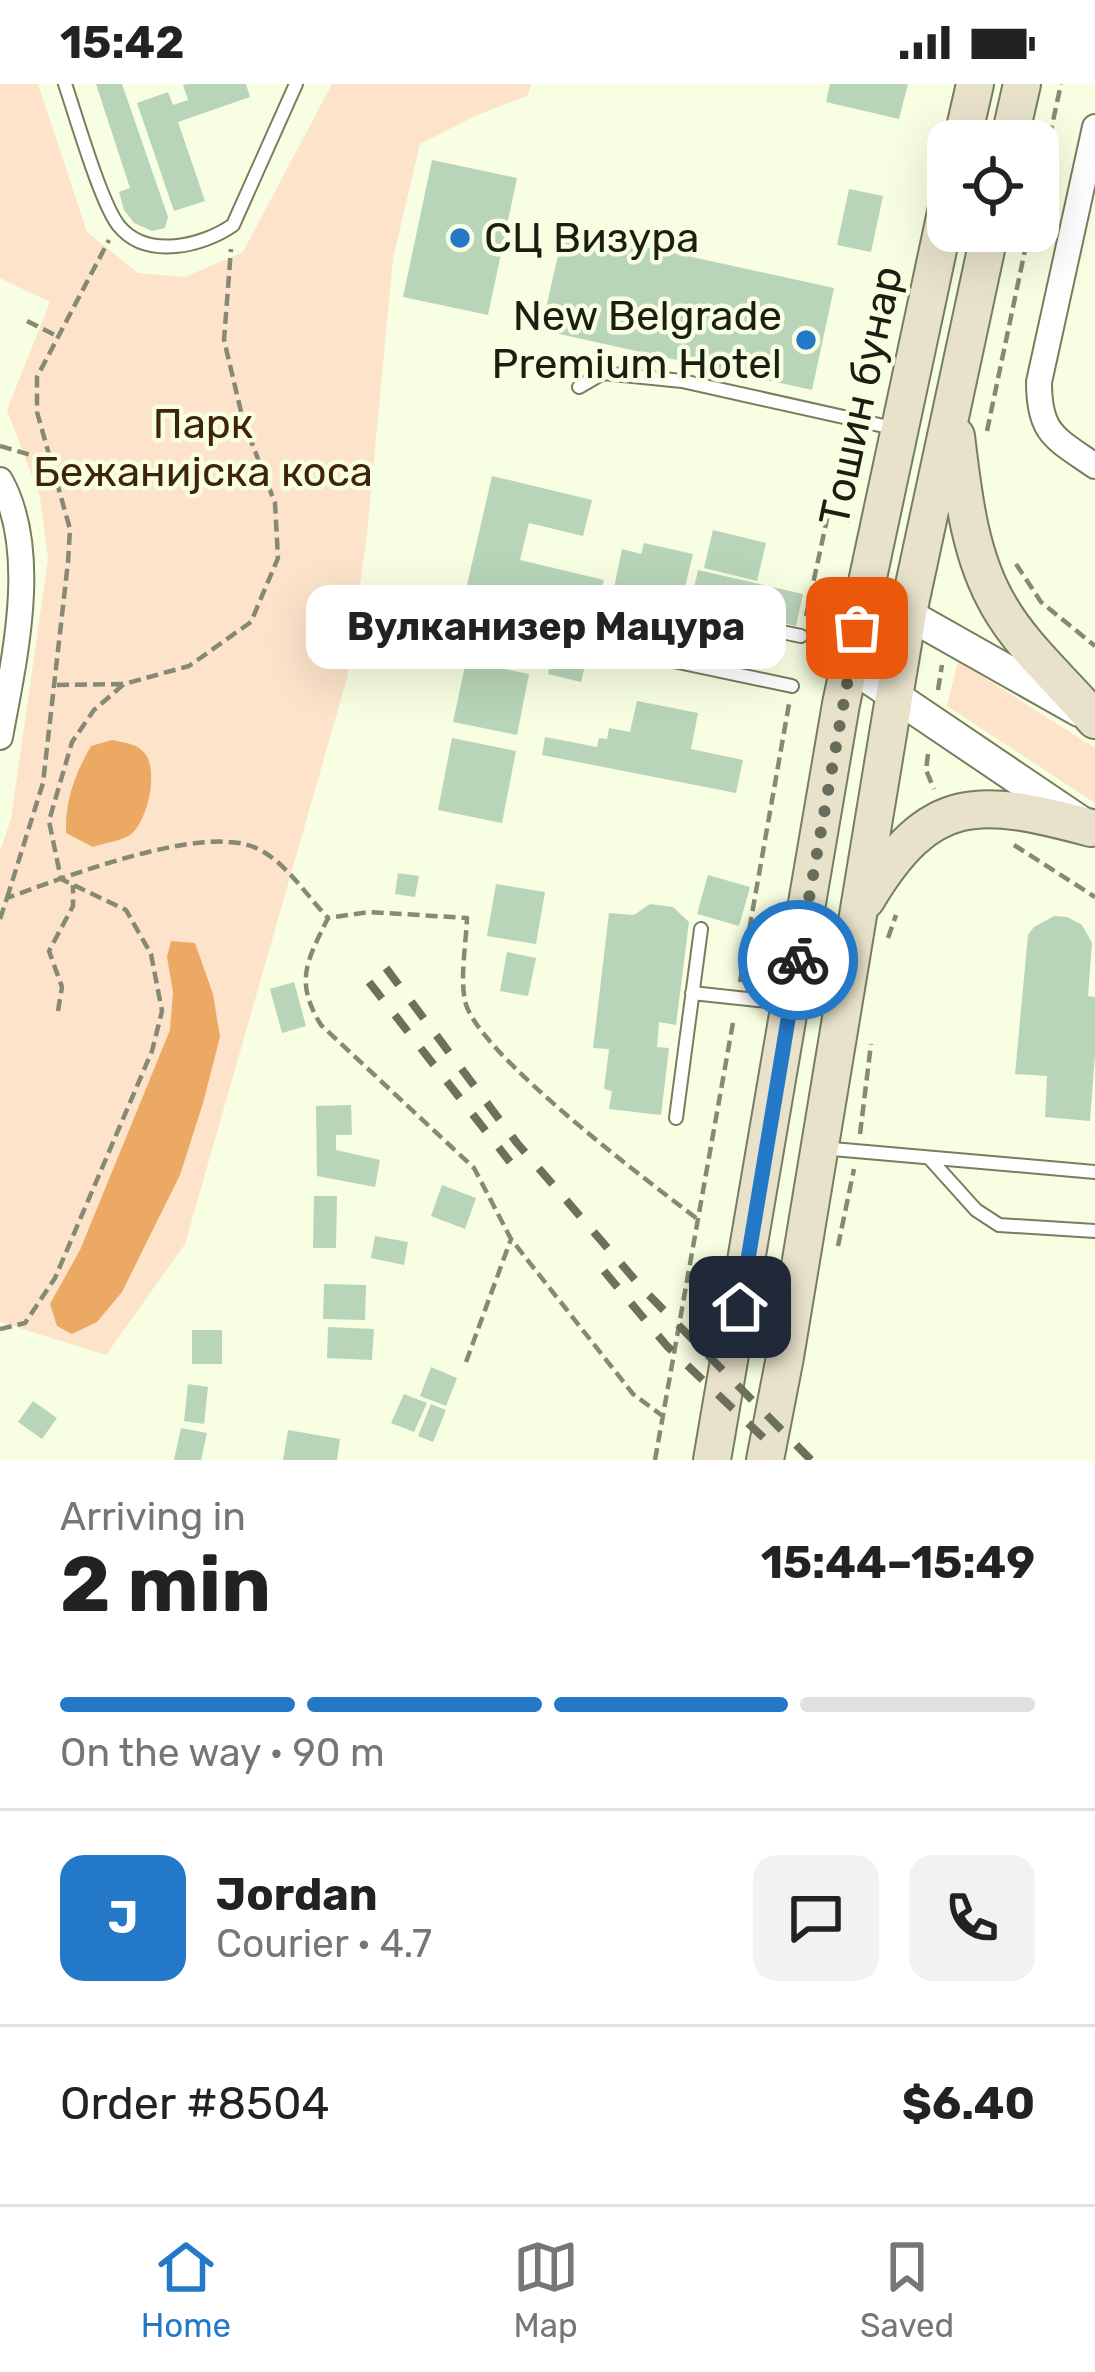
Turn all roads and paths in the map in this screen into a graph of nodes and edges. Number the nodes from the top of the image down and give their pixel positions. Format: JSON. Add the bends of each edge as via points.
{"nodes":[{"id":1,"x":65,"y":84,"type":"edge"},
{"id":2,"x":296,"y":84,"type":"edge"},
{"id":3,"x":975,"y":84,"type":"edge"},
{"id":4,"x":1022,"y":84,"type":"edge"},
{"id":5,"x":1061,"y":84,"type":"edge"},
{"id":6,"x":967,"y":120,"type":"edge"},
{"id":7,"x":1014,"y":120,"type":"edge"},
{"id":8,"x":1053,"y":120,"type":"edge"},
{"id":9,"x":1095,"y":127,"type":"edge"},
{"id":10,"x":117,"y":224,"type":"junction"},
{"id":11,"x":233,"y":225,"type":"junction"},
{"id":12,"x":937,"y":252,"type":"edge"},
{"id":13,"x":986,"y":252,"type":"edge"},
{"id":14,"x":1025,"y":252,"type":"edge"},
{"id":15,"x":27,"y":321,"type":"dead end"},
{"id":16,"x":57,"y":336,"type":"junction"},
{"id":17,"x":579,"y":387,"type":"dead end"},
{"id":18,"x":952,"y":411,"type":"junction"},
{"id":19,"x":900,"y":430,"type":"junction"},
{"id":20,"x":987,"y":430,"type":"dead end"},
{"id":21,"x":0,"y":446,"type":"edge"},
{"id":22,"x":49,"y":460,"type":"junction"},
{"id":23,"x":1095,"y":466,"type":"edge"},
{"id":24,"x":0,"y":480,"type":"edge"},
{"id":25,"x":829,"y":510,"type":"dead end"},
{"id":26,"x":841,"y":516,"type":"dead end"},
{"id":27,"x":1013,"y":559,"type":"dead end"},
{"id":28,"x":865,"y":590,"type":"junction"},
{"id":29,"x":908,"y":613,"type":"junction"},
{"id":30,"x":946,"y":634,"type":"junction"},
{"id":31,"x":801,"y":636,"type":"dead end"},
{"id":32,"x":1095,"y":646,"type":"edge"},
{"id":33,"x":849,"y":665,"type":"junction"},
{"id":34,"x":124,"y":684,"type":"junction"},
{"id":35,"x":55,"y":685,"type":"junction"},
{"id":36,"x":792,"y":686,"type":"dead end"},
{"id":37,"x":894,"y":694,"type":"junction"},
{"id":38,"x":1095,"y":720,"type":"edge"},
{"id":39,"x":932,"y":722,"type":"junction"},
{"id":40,"x":0,"y":737,"type":"edge"},
{"id":41,"x":926,"y":770,"type":"dead end"},
{"id":42,"x":1093,"y":829,"type":"edge"},
{"id":43,"x":1006,"y":840,"type":"dead end"},
{"id":44,"x":61,"y":879,"type":"junction"},
{"id":45,"x":73,"y":885,"type":"junction"},
{"id":46,"x":1095,"y":897,"type":"edge"},
{"id":47,"x":7,"y":898,"type":"junction"},
{"id":48,"x":858,"y":914,"type":"junction"},
{"id":49,"x":328,"y":918,"type":"junction"},
{"id":50,"x":0,"y":919,"type":"edge"},
{"id":51,"x":700,"y":929,"type":"dead end"},
{"id":52,"x":692,"y":993,"type":"junction"},
{"id":53,"x":791,"y":1004,"type":"junction"},
{"id":54,"x":58,"y":1011,"type":"dead end"},
{"id":55,"x":676,"y":1118,"type":"dead end"},
{"id":56,"x":819,"y":1148,"type":"junction"},
{"id":57,"x":930,"y":1159,"type":"junction"},
{"id":58,"x":1095,"y":1172,"type":"edge"},
{"id":59,"x":700,"y":1221,"type":"dead end"},
{"id":60,"x":1095,"y":1231,"type":"edge"},
{"id":61,"x":511,"y":1239,"type":"junction"},
{"id":62,"x":0,"y":1329,"type":"edge"},
{"id":63,"x":466,"y":1362,"type":"dead end"},
{"id":64,"x":664,"y":1417,"type":"dead end"},
{"id":65,"x":712,"y":1460,"type":"edge"},
{"id":66,"x":764,"y":1460,"type":"edge"}],
"edges":[{"from":1,"to":10,"type":"lane"},
{"from":2,"to":11,"type":"lane"},
{"from":3,"to":6,"type":"main road"},
{"from":4,"to":7,"type":"main road"},
{"from":5,"to":8,"type":"path"},
{"from":9,"to":23,"type":"street","via":[[1039,382],[1048,433]]},
{"from":10,"to":11,"type":"lane","via":[[146,241],[183,247]]},
{"from":10,"to":16,"type":"path"},
{"from":11,"to":34,"type":"path","via":[[224,340],[275,503],[278,558],[251,622],[189,666]]},
{"from":12,"to":19,"type":"main road","name":"Тошин бунар"},
{"from":13,"to":18,"type":"main road"},
{"from":14,"to":20,"type":"path"},
{"from":15,"to":16,"type":"path"},
{"from":16,"to":22,"type":"path","via":[[35,393]]},
{"from":17,"to":19,"type":"lane","via":[[603,373],[682,381]]},
{"from":18,"to":29,"type":"main road"},
{"from":18,"to":38,"type":"main road","via":[[982,572],[1019,635]]},
{"from":19,"to":28,"type":"main road","name":"Тошин бунар"},
{"from":21,"to":22,"type":"path"},
{"from":22,"to":35,"type":"path","via":[[70,530]]},
{"from":24,"to":40,"type":"street","via":[[20,545]]},
{"from":25,"to":26,"type":"path"},
{"from":27,"to":32,"type":"path","via":[[1041,602]]},
{"from":28,"to":29,"type":"street"},
{"from":28,"to":33,"type":"main road","name":"Тошин бунар"},
{"from":29,"to":30,"type":"street"},
{"from":29,"to":37,"type":"main road"},
{"from":30,"to":38,"type":"street"},
{"from":30,"to":39,"type":"path"},
{"from":31,"to":36,"type":"lane","via":[[612,597],[602,646]]},
{"from":33,"to":37,"type":"street"},
{"from":33,"to":53,"type":"main road","name":"Тошин бунар"},
{"from":34,"to":35,"type":"path"},
{"from":34,"to":44,"type":"path","via":[[72,742],[50,821]]},
{"from":35,"to":47,"type":"path","via":[[43,783]]},
{"from":37,"to":39,"type":"street"},
{"from":37,"to":48,"type":"main road"},
{"from":39,"to":41,"type":"path"},
{"from":39,"to":42,"type":"street"},
{"from":42,"to":48,"type":"main road","via":[[1006,808],[946,815],[914,834]]},
{"from":43,"to":46,"type":"path"},
{"from":44,"to":45,"type":"path"},
{"from":44,"to":47,"type":"path"},
{"from":44,"to":49,"type":"path","via":[[194,842],[234,841],[271,857]]},
{"from":45,"to":54,"type":"path","via":[[73,906],[49,951],[62,987]]},
{"from":45,"to":62,"type":"path","via":[[126,910],[151,954],[163,1011],[55,1278],[25,1323]]},
{"from":47,"to":50,"type":"path"},
{"from":48,"to":56,"type":"main road"},
{"from":49,"to":59,"type":"path","via":[[466,918],[465,1004],[486,1035],[591,1138]]},
{"from":49,"to":61,"type":"path","via":[[304,978],[309,1005],[474,1168]]},
{"from":51,"to":52,"type":"lane"},
{"from":52,"to":53,"type":"lane"},
{"from":52,"to":55,"type":"lane"},
{"from":53,"to":65,"type":"main road","name":"Тошин бунар"},
{"from":56,"to":57,"type":"lane"},
{"from":56,"to":66,"type":"main road"},
{"from":57,"to":58,"type":"lane"},
{"from":57,"to":60,"type":"lane","via":[[999,1225]]},
{"from":61,"to":63,"type":"path"},
{"from":61,"to":64,"type":"path","via":[[633,1394]]}]}
